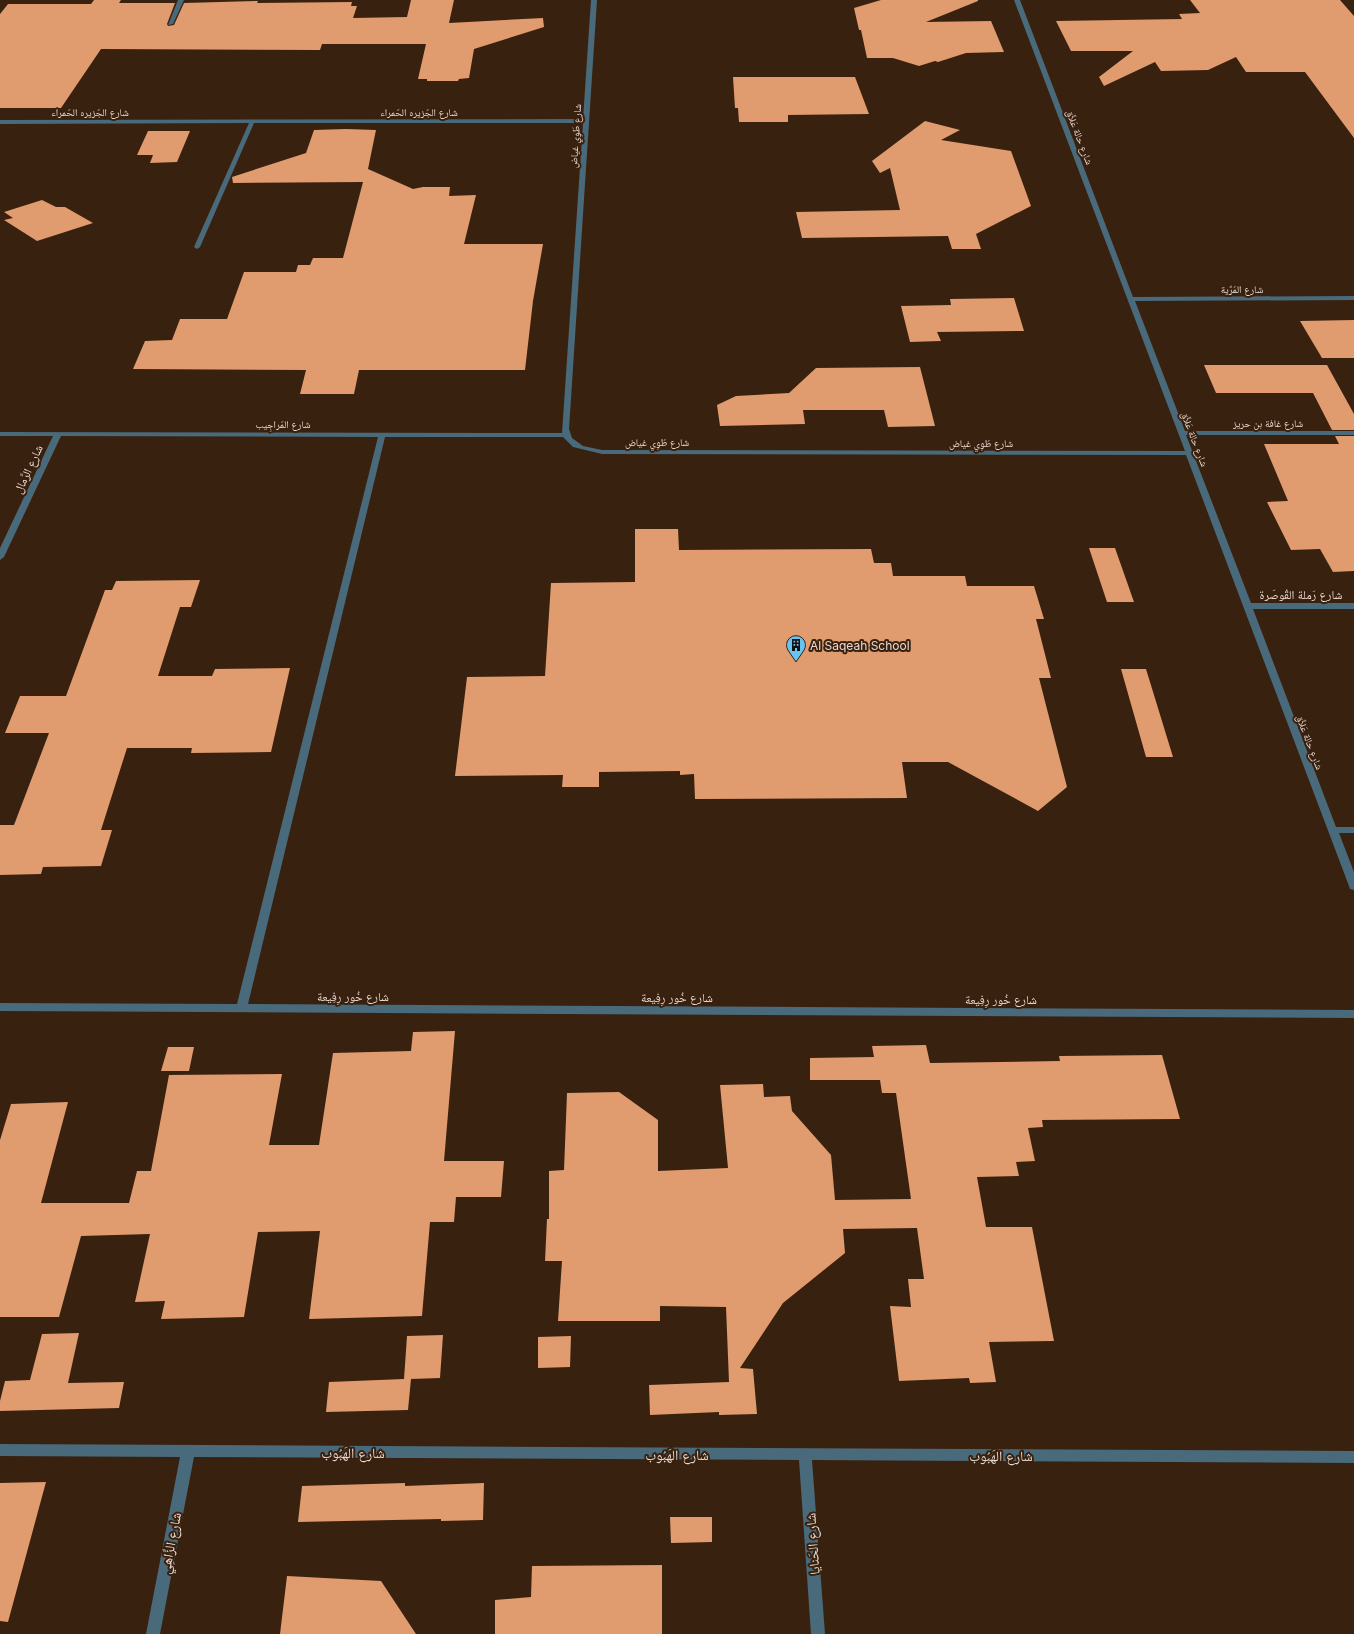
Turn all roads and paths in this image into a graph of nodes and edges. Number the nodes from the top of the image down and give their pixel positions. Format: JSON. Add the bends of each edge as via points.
{"nodes":[{"id":1,"x":181,"y":0,"type":"edge"},
{"id":2,"x":594,"y":0,"type":"edge"},
{"id":3,"x":1017,"y":0,"type":"edge"},
{"id":4,"x":170,"y":24,"type":"dead end"},
{"id":5,"x":0,"y":122,"type":"edge"},
{"id":6,"x":252,"y":122,"type":"junction"},
{"id":7,"x":586,"y":122,"type":"junction"},
{"id":8,"x":197,"y":247,"type":"dead end"},
{"id":9,"x":1354,"y":298,"type":"edge"},
{"id":10,"x":1131,"y":299,"type":"junction"},
{"id":11,"x":1182,"y":433,"type":"junction"},
{"id":12,"x":1354,"y":433,"type":"edge"},
{"id":13,"x":0,"y":434,"type":"edge"},
{"id":14,"x":58,"y":434,"type":"junction"},
{"id":15,"x":382,"y":434,"type":"junction"},
{"id":16,"x":566,"y":435,"type":"junction"},
{"id":17,"x":1189,"y":453,"type":"junction"},
{"id":18,"x":0,"y":558,"type":"edge"},
{"id":19,"x":1247,"y":606,"type":"junction"},
{"id":20,"x":1354,"y":606,"type":"edge"},
{"id":21,"x":1333,"y":830,"type":"junction"},
{"id":22,"x":1354,"y":830,"type":"edge"},
{"id":23,"x":1354,"y":886,"type":"edge"},
{"id":24,"x":0,"y":1007,"type":"edge"},
{"id":25,"x":242,"y":1008,"type":"junction"},
{"id":26,"x":1354,"y":1014,"type":"edge"},
{"id":27,"x":0,"y":1450,"type":"edge"},
{"id":28,"x":188,"y":1451,"type":"junction"},
{"id":29,"x":805,"y":1454,"type":"junction"},
{"id":30,"x":1354,"y":1457,"type":"edge"},
{"id":31,"x":153,"y":1634,"type":"edge"},
{"id":32,"x":818,"y":1634,"type":"edge"}],
"edges":[{"from":1,"to":4,"type":"street"},
{"from":2,"to":7,"type":"street","name":"شارع طَوِي غياض"},
{"from":3,"to":10,"type":"street","name":"شارع حالة عَلاَّق"},
{"from":5,"to":6,"type":"street","name":"شارع الجَزيره الحَمراء"},
{"from":6,"to":7,"type":"street","name":"شارع الجَزيره الحَمراء"},
{"from":6,"to":8,"type":"street"},
{"from":7,"to":16,"type":"street","name":"شارع طَوِي غياض"},
{"from":9,"to":10,"type":"street","name":"شارع المَرِّية"},
{"from":10,"to":11,"type":"street","name":"شارع حالة عَلاَّق"},
{"from":11,"to":12,"type":"street","name":"شارع غافة بن حريز"},
{"from":11,"to":17,"type":"street","name":"شارع حالة عَلاَّق"},
{"from":13,"to":14,"type":"street","name":"شارع المَراجِيب"},
{"from":14,"to":15,"type":"street","name":"شارع المَراجِيب"},
{"from":14,"to":18,"type":"street","name":"شارع الرِّمال"},
{"from":15,"to":16,"type":"street","name":"شارع المَراجِيب"},
{"from":15,"to":25,"type":"street"},
{"from":16,"to":17,"type":"street","name":"شارع طَوِي غياض","via":[[570,442],[578,447],[602,452]]},
{"from":17,"to":19,"type":"street","name":"شارع حالة عَلاَّق"},
{"from":19,"to":20,"type":"street","name":"شارع رَملة القُوصَرة"},
{"from":19,"to":21,"type":"street","name":"شارع حالة عَلاَّق"},
{"from":21,"to":22,"type":"street"},
{"from":21,"to":23,"type":"street","name":"شارع حالة عَلاَّق"},
{"from":24,"to":25,"type":"street","name":"شارع خُور رِفِيعة"},
{"from":25,"to":26,"type":"street","name":"شارع خُور رِفِيعة"},
{"from":27,"to":28,"type":"street","name":"شارع الهَبُوب"},
{"from":28,"to":29,"type":"street","name":"شارع الهَبُوب"},
{"from":28,"to":31,"type":"street","name":"شارع الزَّاهِي"},
{"from":29,"to":30,"type":"street","name":"شارع الهَبُوب"},
{"from":29,"to":32,"type":"street","name":"شارع الحَنايا"}]}
